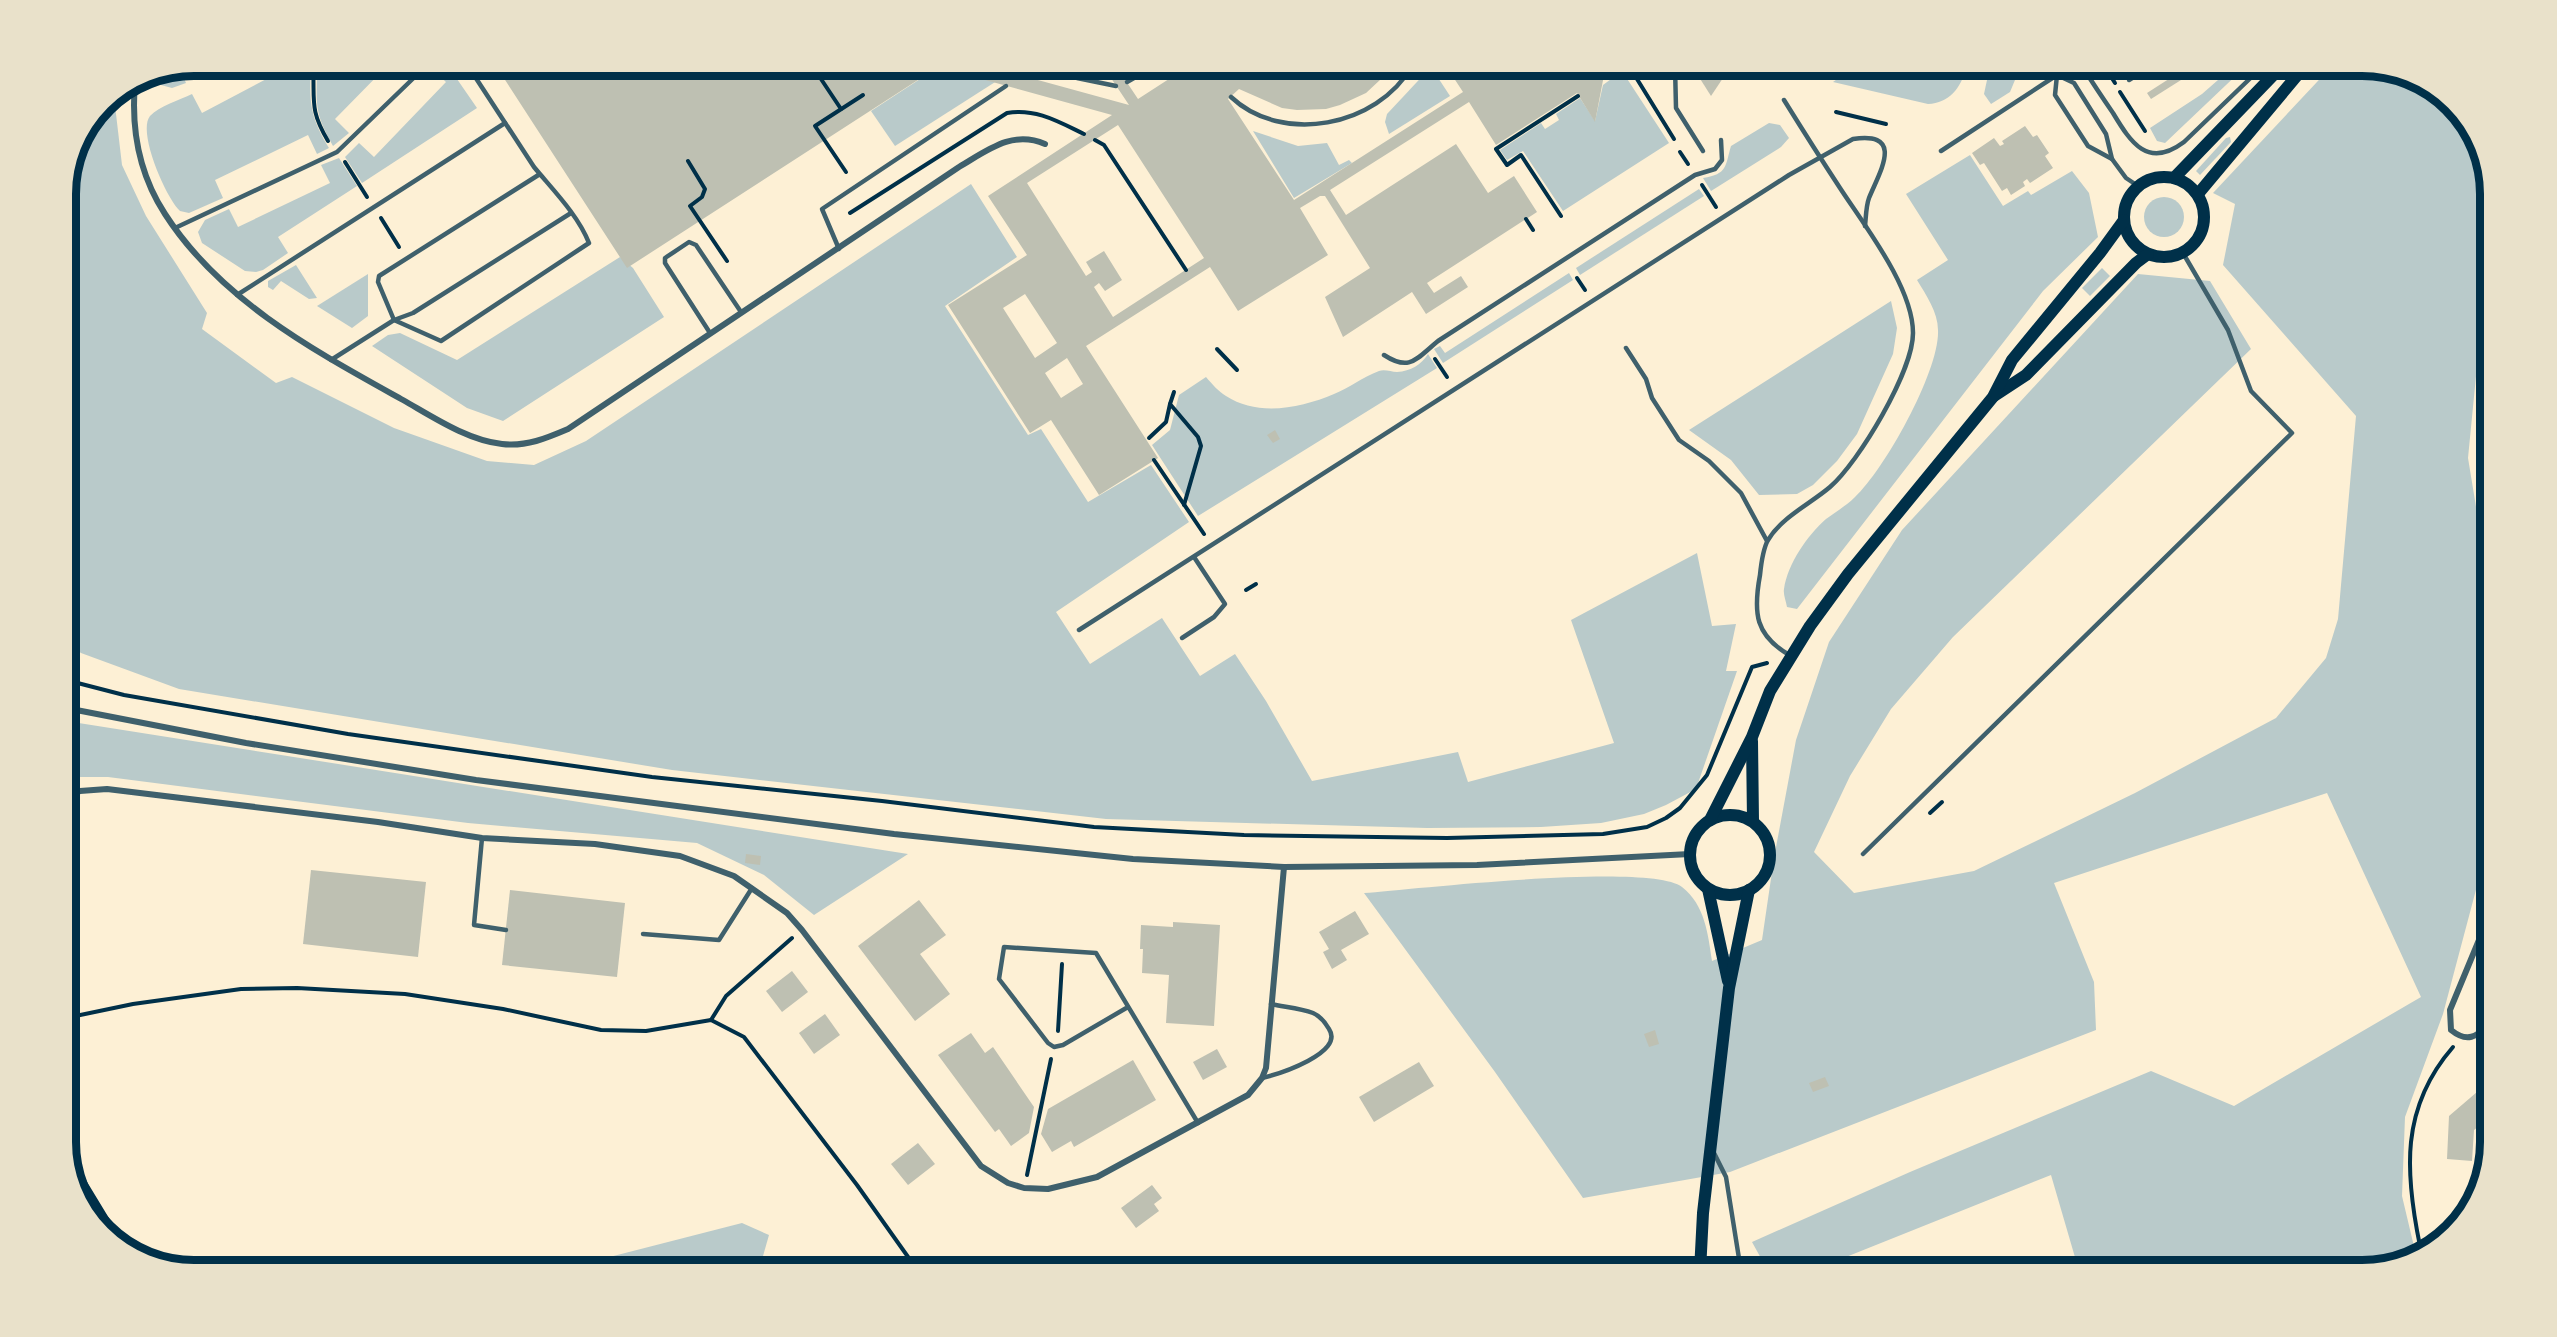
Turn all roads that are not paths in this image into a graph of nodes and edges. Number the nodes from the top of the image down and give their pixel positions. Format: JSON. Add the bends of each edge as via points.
{"nodes":[{"id":1,"x":416,"y":76,"type":"edge"},
{"id":2,"x":474,"y":76,"type":"edge"},
{"id":3,"x":1074,"y":76,"type":"edge"},
{"id":4,"x":1138,"y":76,"type":"edge"},
{"id":5,"x":1406,"y":76,"type":"edge"},
{"id":6,"x":1675,"y":76,"type":"edge"},
{"id":7,"x":2054,"y":76,"type":"edge"},
{"id":8,"x":2056,"y":76,"type":"edge"},
{"id":9,"x":2058,"y":76,"type":"edge"},
{"id":10,"x":2088,"y":76,"type":"edge"},
{"id":11,"x":2135,"y":76,"type":"edge"},
{"id":12,"x":2253,"y":76,"type":"edge"},
{"id":13,"x":2272,"y":76,"type":"edge"},
{"id":14,"x":2297,"y":76,"type":"edge"},
{"id":15,"x":2129,"y":80,"type":"dead end"},
{"id":16,"x":1127,"y":82,"type":"dead end"},
{"id":17,"x":1006,"y":86,"type":"dead end"},
{"id":18,"x":1116,"y":86,"type":"dead end"},
{"id":19,"x":135,"y":93,"type":"edge"},
{"id":20,"x":1231,"y":97,"type":"dead end"},
{"id":21,"x":1784,"y":100,"type":"dead end"},
{"id":22,"x":505,"y":123,"type":"junction"},
{"id":23,"x":1720,"y":140,"type":"dead end"},
{"id":24,"x":1046,"y":144,"type":"dead end"},
{"id":25,"x":1703,"y":151,"type":"dead end"},
{"id":26,"x":1941,"y":151,"type":"dead end"},
{"id":27,"x":1820,"y":157,"type":"junction"},
{"id":28,"x":2112,"y":159,"type":"junction"},
{"id":29,"x":540,"y":174,"type":"junction"},
{"id":30,"x":2174,"y":178,"type":"junction"},
{"id":31,"x":2138,"y":186,"type":"junction"},
{"id":32,"x":2198,"y":194,"type":"junction"},
{"id":33,"x":571,"y":213,"type":"junction"},
{"id":34,"x":2124,"y":220,"type":"junction"},
{"id":35,"x":1865,"y":226,"type":"junction"},
{"id":36,"x":174,"y":228,"type":"junction"},
{"id":37,"x":839,"y":249,"type":"junction"},
{"id":38,"x":2182,"y":253,"type":"junction"},
{"id":39,"x":2148,"y":254,"type":"junction"},
{"id":40,"x":237,"y":295,"type":"junction"},
{"id":41,"x":741,"y":312,"type":"junction"},
{"id":42,"x":394,"y":320,"type":"junction"},
{"id":43,"x":710,"y":333,"type":"junction"},
{"id":44,"x":1626,"y":348,"type":"dead end"},
{"id":45,"x":1384,"y":355,"type":"dead end"},
{"id":46,"x":331,"y":360,"type":"junction"},
{"id":47,"x":1993,"y":396,"type":"junction"},
{"id":48,"x":1767,"y":541,"type":"junction"},
{"id":49,"x":1194,"y":557,"type":"junction"},
{"id":50,"x":1079,"y":630,"type":"dead end"},
{"id":51,"x":1182,"y":638,"type":"dead end"},
{"id":52,"x":1791,"y":656,"type":"junction"},
{"id":53,"x":77,"y":710,"type":"edge"},
{"id":54,"x":1752,"y":737,"type":"junction"},
{"id":55,"x":77,"y":791,"type":"edge"},
{"id":56,"x":1710,"y":820,"type":"junction"},
{"id":57,"x":1753,"y":821,"type":"junction"},
{"id":58,"x":482,"y":838,"type":"junction"},
{"id":59,"x":1690,"y":854,"type":"junction"},
{"id":60,"x":1863,"y":854,"type":"dead end"},
{"id":61,"x":1284,"y":867,"type":"junction"},
{"id":62,"x":752,"y":888,"type":"junction"},
{"id":63,"x":1708,"y":889,"type":"junction"},
{"id":64,"x":1749,"y":890,"type":"junction"},
{"id":65,"x":506,"y":930,"type":"dead end"},
{"id":66,"x":643,"y":934,"type":"dead end"},
{"id":67,"x":2480,"y":938,"type":"edge"},
{"id":68,"x":1729,"y":988,"type":"junction"},
{"id":69,"x":1271,"y":1004,"type":"junction"},
{"id":70,"x":1128,"y":1006,"type":"junction"},
{"id":71,"x":2480,"y":1032,"type":"edge"},
{"id":72,"x":1262,"y":1078,"type":"junction"},
{"id":73,"x":1198,"y":1123,"type":"junction"},
{"id":74,"x":1712,"y":1149,"type":"junction"},
{"id":75,"x":1701,"y":1261,"type":"edge"},
{"id":76,"x":1739,"y":1261,"type":"edge"}],
"edges":[{"from":1,"to":36,"type":"lane","via":[[337,152]]},
{"from":2,"to":22,"type":"lane"},
{"from":3,"to":18,"type":"lane"},
{"from":4,"to":16,"type":"lane"},
{"from":5,"to":20,"type":"lane","via":[[1385,96],[1356,114],[1327,124],[1272,120],[1245,111]]},
{"from":6,"to":25,"type":"lane","via":[[1676,108]]},
{"from":7,"to":26,"type":"lane"},
{"from":8,"to":28,"type":"lane","via":[[2055,95],[2088,146]]},
{"from":9,"to":28,"type":"lane","via":[[2074,83],[2106,134]]},
{"from":10,"to":12,"type":"lane","via":[[2138,148],[2162,153],[2184,142]]},
{"from":11,"to":15,"type":"lane"},
{"from":13,"to":30,"type":"main road"},
{"from":14,"to":32,"type":"main road"},
{"from":17,"to":37,"type":"lane","via":[[822,209]]},
{"from":19,"to":36,"type":"street","via":[[138,149],[153,192]]},
{"from":21,"to":27,"type":"lane"},
{"from":22,"to":29,"type":"lane"},
{"from":22,"to":40,"type":"lane"},
{"from":23,"to":45,"type":"lane","via":[[1722,160],[1715,169],[1695,175],[1438,341],[1411,363],[1397,363]]},
{"from":24,"to":37,"type":"street","via":[[1018,138],[990,149]]},
{"from":27,"to":35,"type":"lane"},
{"from":27,"to":35,"type":"lane","via":[[1853,139],[1870,138],[1882,146],[1886,160],[1868,200]]},
{"from":27,"to":49,"type":"lane"},
{"from":28,"to":31,"type":"lane","via":[[2126,178]]},
{"from":29,"to":33,"type":"lane"},
{"from":29,"to":42,"type":"lane","via":[[379,276]]},
{"from":30,"to":31,"type":"main road","via":[[2162,177]]},
{"from":30,"to":32,"type":"main road"},
{"from":31,"to":34,"type":"main road","via":[[2125,207]]},
{"from":32,"to":38,"type":"main road","via":[[2205,216],[2203,227],[2199,238]]},
{"from":33,"to":42,"type":"lane","via":[[413,313]]},
{"from":33,"to":42,"type":"lane","via":[[589,241],[588,246],[441,341]]},
{"from":34,"to":39,"type":"main road","via":[[2131,240]]},
{"from":34,"to":47,"type":"main road","via":[[2012,360]]},
{"from":35,"to":48,"type":"lane","via":[[1888,261],[1909,307],[1913,324],[1911,349],[1869,439],[1848,469]]},
{"from":36,"to":40,"type":"street"},
{"from":37,"to":41,"type":"street"},
{"from":38,"to":39,"type":"main road","via":[[2160,257]]},
{"from":38,"to":60,"type":"lane","via":[[2228,330],[2251,391],[2292,433]]},
{"from":39,"to":47,"type":"main road","via":[[2026,375]]},
{"from":40,"to":46,"type":"street"},
{"from":41,"to":43,"type":"street"},
{"from":41,"to":43,"type":"lane","via":[[696,246],[689,242],[664,258]]},
{"from":42,"to":46,"type":"lane"},
{"from":43,"to":46,"type":"street","via":[[568,429],[522,444],[485,441]]},
{"from":44,"to":48,"type":"lane","via":[[1675,435],[1724,474],[1741,493]]},
{"from":47,"to":52,"type":"main road","via":[[1848,574]]},
{"from":48,"to":52,"type":"lane","via":[[1756,609],[1766,637]]},
{"from":49,"to":50,"type":"lane"},
{"from":49,"to":51,"type":"lane","via":[[1225,604],[1215,617]]},
{"from":52,"to":54,"type":"main road","via":[[1770,692]]},
{"from":53,"to":61,"type":"street","via":[[269,746],[642,803],[1133,859]]},
{"from":54,"to":56,"type":"main road"},
{"from":54,"to":57,"type":"main road"},
{"from":55,"to":58,"type":"street","via":[[107,789]]},
{"from":56,"to":57,"type":"main road","via":[[1732,815]]},
{"from":56,"to":59,"type":"main road","via":[[1692,841]]},
{"from":57,"to":64,"type":"main road","via":[[1770,848],[1770,865],[1762,880]]},
{"from":58,"to":62,"type":"street","via":[[595,844],[680,856],[734,876]]},
{"from":58,"to":65,"type":"lane","via":[[474,925]]},
{"from":59,"to":61,"type":"street","via":[[1477,866]]},
{"from":59,"to":63,"type":"main road","via":[[1698,880]]},
{"from":61,"to":69,"type":"street"},
{"from":62,"to":66,"type":"lane","via":[[719,940]]},
{"from":62,"to":73,"type":"street","via":[[802,930],[981,1166],[1008,1183],[1048,1189],[1097,1177]]},
{"from":63,"to":64,"type":"main road","via":[[1737,894]]},
{"from":63,"to":68,"type":"main road"},
{"from":64,"to":68,"type":"main road"},
{"from":67,"to":71,"type":"street","via":[[2450,1010],[2451,1030],[2461,1038],[2472,1038]]},
{"from":68,"to":74,"type":"main road"},
{"from":69,"to":72,"type":"street"},
{"from":69,"to":72,"type":"lane","via":[[1313,1013],[1326,1024],[1332,1038],[1326,1050],[1282,1073]]},
{"from":70,"to":70,"type":"lane","via":[[1096,953],[1004,947],[999,979],[1054,1047]]},
{"from":70,"to":73,"type":"lane"},
{"from":72,"to":73,"type":"street","via":[[1248,1095]]},
{"from":74,"to":75,"type":"main road"},
{"from":74,"to":76,"type":"lane","via":[[1726,1177]]}]}
